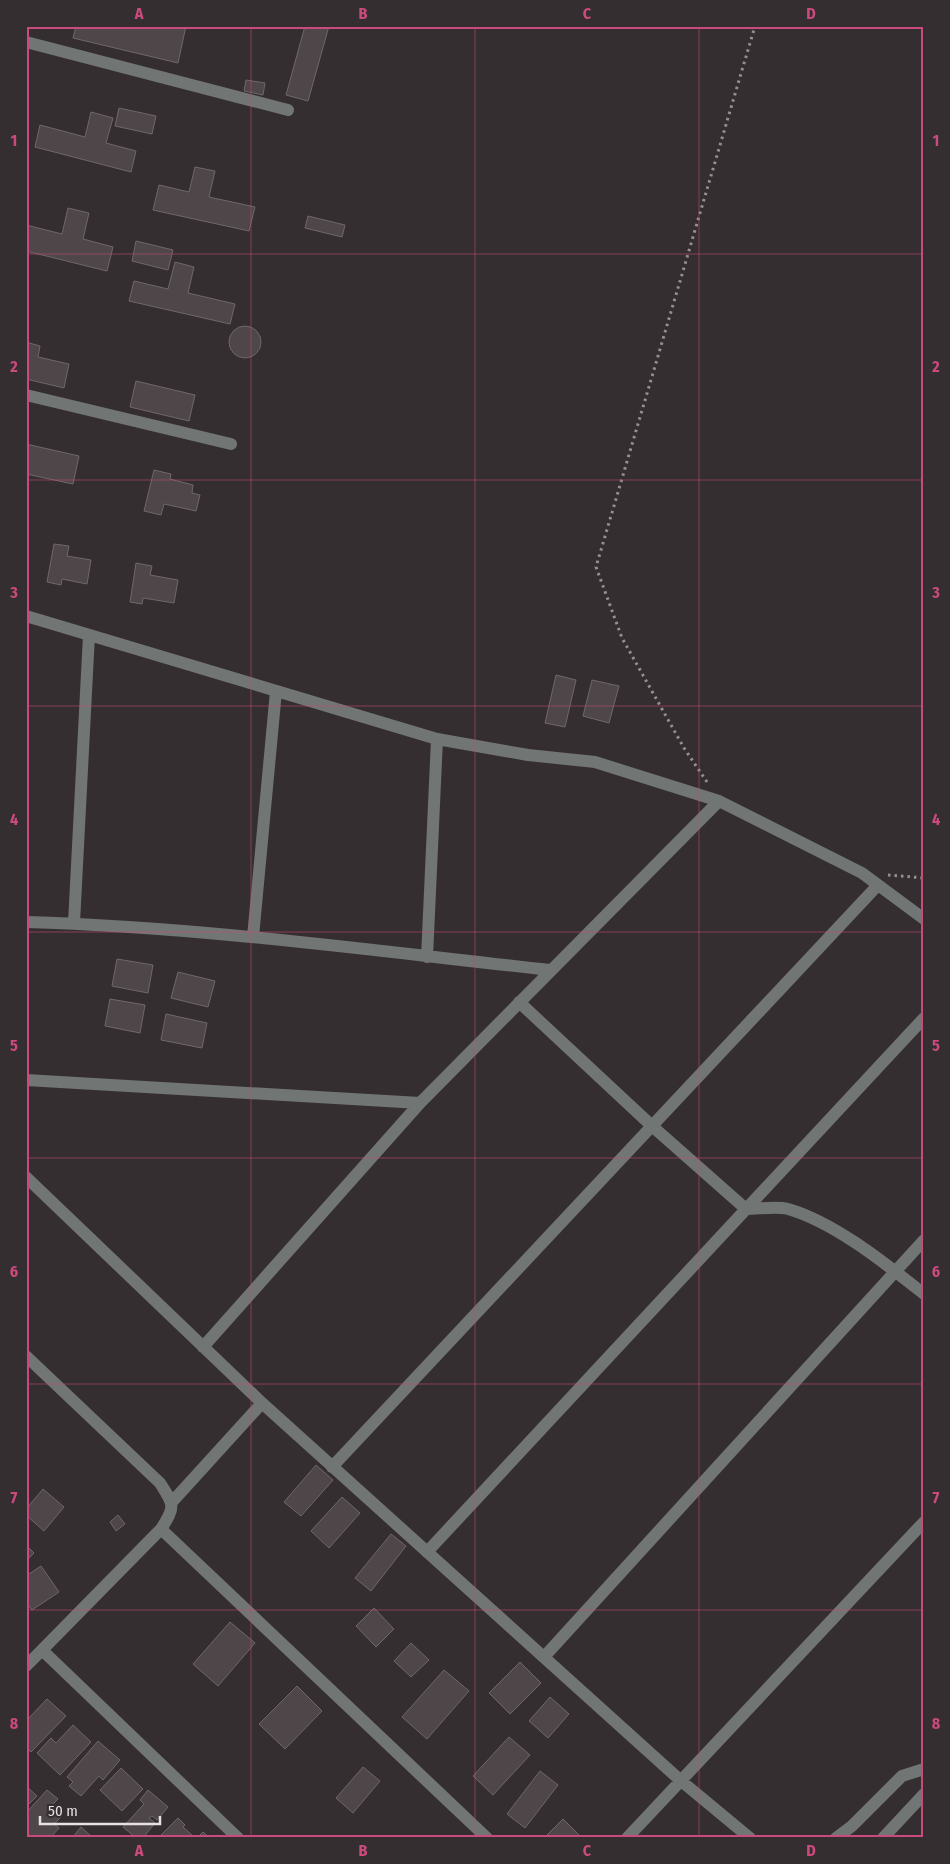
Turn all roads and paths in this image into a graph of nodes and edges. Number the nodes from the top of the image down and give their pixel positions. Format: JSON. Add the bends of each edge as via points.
{"nodes":[{"id":1,"x":755,"y":26,"type":"edge"},
{"id":2,"x":26,"y":42,"type":"edge"},
{"id":3,"x":288,"y":110,"type":"dead end"},
{"id":4,"x":26,"y":395,"type":"edge"},
{"id":5,"x":231,"y":444,"type":"dead end"},
{"id":6,"x":26,"y":616,"type":"edge"},
{"id":7,"x":89,"y":635,"type":"junction"},
{"id":8,"x":276,"y":691,"type":"junction"},
{"id":9,"x":437,"y":739,"type":"junction"},
{"id":10,"x":719,"y":801,"type":"junction"},
{"id":11,"x":862,"y":873,"type":"junction"},
{"id":12,"x":924,"y":878,"type":"edge"},
{"id":13,"x":878,"y":885,"type":"junction"},
{"id":14,"x":924,"y":919,"type":"edge"},
{"id":15,"x":26,"y":922,"type":"edge"},
{"id":16,"x":74,"y":923,"type":"junction"},
{"id":17,"x":253,"y":937,"type":"junction"},
{"id":18,"x":427,"y":957,"type":"junction"},
{"id":19,"x":550,"y":970,"type":"junction"},
{"id":20,"x":519,"y":1002,"type":"junction"},
{"id":21,"x":924,"y":1018,"type":"edge"},
{"id":22,"x":26,"y":1080,"type":"edge"},
{"id":23,"x":420,"y":1103,"type":"junction"},
{"id":24,"x":652,"y":1126,"type":"junction"},
{"id":25,"x":26,"y":1177,"type":"edge"},
{"id":26,"x":746,"y":1209,"type":"junction"},
{"id":27,"x":924,"y":1240,"type":"edge"},
{"id":28,"x":895,"y":1271,"type":"junction"},
{"id":29,"x":924,"y":1294,"type":"edge"},
{"id":30,"x":204,"y":1347,"type":"junction"},
{"id":31,"x":26,"y":1356,"type":"edge"},
{"id":32,"x":262,"y":1403,"type":"junction"},
{"id":33,"x":332,"y":1466,"type":"junction"},
{"id":34,"x":172,"y":1502,"type":"junction"},
{"id":35,"x":924,"y":1522,"type":"edge"},
{"id":36,"x":161,"y":1529,"type":"junction"},
{"id":37,"x":427,"y":1552,"type":"junction"},
{"id":38,"x":42,"y":1650,"type":"junction"},
{"id":39,"x":544,"y":1657,"type":"junction"},
{"id":40,"x":26,"y":1666,"type":"edge"},
{"id":41,"x":924,"y":1768,"type":"edge"},
{"id":42,"x":680,"y":1780,"type":"junction"},
{"id":43,"x":924,"y":1794,"type":"edge"},
{"id":44,"x":238,"y":1838,"type":"edge"},
{"id":45,"x":487,"y":1838,"type":"edge"},
{"id":46,"x":627,"y":1838,"type":"edge"},
{"id":47,"x":750,"y":1838,"type":"edge"},
{"id":48,"x":836,"y":1838,"type":"edge"},
{"id":49,"x":884,"y":1838,"type":"edge"}],
"edges":[{"from":1,"to":10,"type":"path","via":[[596,567],[622,638],[684,748]]},
{"from":2,"to":3,"type":"street"},
{"from":4,"to":5,"type":"street"},
{"from":6,"to":7,"type":"street"},
{"from":7,"to":8,"type":"street"},
{"from":7,"to":16,"type":"street"},
{"from":8,"to":9,"type":"street"},
{"from":8,"to":17,"type":"street"},
{"from":9,"to":10,"type":"street","via":[[528,755],[595,762]]},
{"from":9,"to":18,"type":"street"},
{"from":10,"to":11,"type":"street"},
{"from":10,"to":19,"type":"street"},
{"from":11,"to":12,"type":"path"},
{"from":11,"to":13,"type":"street"},
{"from":13,"to":14,"type":"street"},
{"from":13,"to":24,"type":"street"},
{"from":15,"to":16,"type":"street"},
{"from":16,"to":17,"type":"street"},
{"from":17,"to":18,"type":"street"},
{"from":18,"to":19,"type":"street"},
{"from":19,"to":20,"type":"street"},
{"from":20,"to":23,"type":"street"},
{"from":20,"to":24,"type":"street"},
{"from":21,"to":26,"type":"street"},
{"from":22,"to":23,"type":"street"},
{"from":23,"to":30,"type":"street"},
{"from":24,"to":26,"type":"street"},
{"from":24,"to":33,"type":"street"},
{"from":25,"to":30,"type":"street"},
{"from":26,"to":28,"type":"street","via":[[787,1208],[832,1228]]},
{"from":26,"to":37,"type":"street"},
{"from":27,"to":28,"type":"street"},
{"from":28,"to":29,"type":"street"},
{"from":28,"to":39,"type":"street"},
{"from":30,"to":32,"type":"street"},
{"from":31,"to":34,"type":"street","via":[[160,1483]]},
{"from":32,"to":33,"type":"street"},
{"from":32,"to":34,"type":"street"},
{"from":33,"to":37,"type":"street"},
{"from":34,"to":36,"type":"street","via":[[170,1516]]},
{"from":35,"to":42,"type":"street"},
{"from":36,"to":38,"type":"street"},
{"from":36,"to":45,"type":"street"},
{"from":37,"to":39,"type":"street"},
{"from":38,"to":40,"type":"street"},
{"from":38,"to":44,"type":"street"},
{"from":39,"to":42,"type":"street"},
{"from":41,"to":48,"type":"street","via":[[902,1776]]},
{"from":42,"to":46,"type":"street"},
{"from":42,"to":47,"type":"street"},
{"from":43,"to":49,"type":"street"}]}
